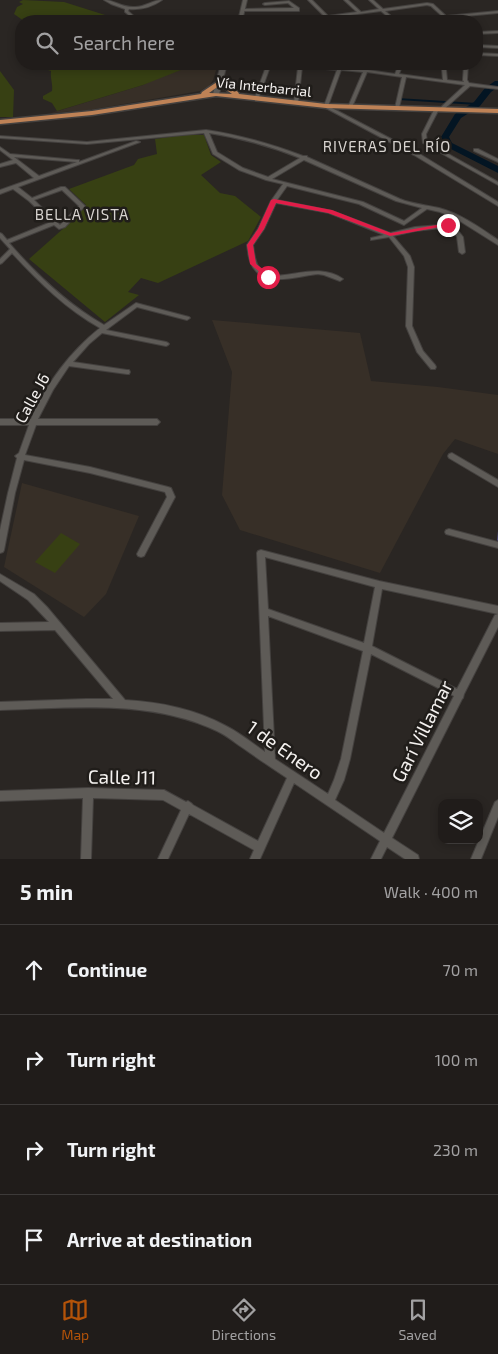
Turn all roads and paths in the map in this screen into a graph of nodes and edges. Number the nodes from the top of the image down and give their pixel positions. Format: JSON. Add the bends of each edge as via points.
{"nodes":[{"id":1,"x":106,"y":0,"type":"edge"},
{"id":2,"x":160,"y":0,"type":"edge"},
{"id":3,"x":245,"y":0,"type":"edge"},
{"id":4,"x":310,"y":0,"type":"edge"},
{"id":5,"x":346,"y":0,"type":"edge"},
{"id":6,"x":370,"y":0,"type":"edge"},
{"id":7,"x":265,"y":4,"type":"dead end"},
{"id":8,"x":127,"y":9,"type":"junction"},
{"id":9,"x":244,"y":10,"type":"junction"},
{"id":10,"x":298,"y":10,"type":"junction"},
{"id":11,"x":382,"y":10,"type":"junction"},
{"id":12,"x":498,"y":12,"type":"edge"},
{"id":13,"x":360,"y":13,"type":"junction"},
{"id":14,"x":130,"y":15,"type":"edge"},
{"id":15,"x":242,"y":15,"type":"edge"},
{"id":16,"x":301,"y":15,"type":"dead end"},
{"id":17,"x":325,"y":15,"type":"edge"},
{"id":18,"x":344,"y":15,"type":"edge"},
{"id":19,"x":388,"y":15,"type":"edge"},
{"id":20,"x":443,"y":15,"type":"edge"},
{"id":21,"x":466,"y":15,"type":"edge"},
{"id":22,"x":498,"y":32,"type":"edge"},
{"id":23,"x":483,"y":33,"type":"edge"},
{"id":24,"x":483,"y":46,"type":"edge"},
{"id":25,"x":498,"y":47,"type":"edge"},
{"id":26,"x":483,"y":54,"type":"edge"},
{"id":27,"x":498,"y":55,"type":"edge"},
{"id":28,"x":223,"y":70,"type":"edge"},
{"id":29,"x":266,"y":70,"type":"edge"},
{"id":30,"x":299,"y":70,"type":"edge"},
{"id":31,"x":339,"y":70,"type":"edge"},
{"id":32,"x":357,"y":70,"type":"edge"},
{"id":33,"x":399,"y":70,"type":"edge"},
{"id":34,"x":444,"y":70,"type":"edge"},
{"id":35,"x":466,"y":70,"type":"edge"},
{"id":36,"x":366,"y":71,"type":"junction"},
{"id":37,"x":397,"y":75,"type":"junction"},
{"id":38,"x":404,"y":76,"type":"junction"},
{"id":39,"x":445,"y":81,"type":"junction"},
{"id":40,"x":220,"y":82,"type":"junction"},
{"id":41,"x":471,"y":85,"type":"junction"},
{"id":42,"x":497,"y":88,"type":"edge"},
{"id":43,"x":216,"y":94,"type":"junction"},
{"id":44,"x":240,"y":94,"type":"junction"},
{"id":45,"x":196,"y":96,"type":"junction"},
{"id":46,"x":257,"y":97,"type":"junction"},
{"id":47,"x":296,"y":103,"type":"junction"},
{"id":48,"x":326,"y":106,"type":"junction"},
{"id":49,"x":444,"y":106,"type":"junction"},
{"id":50,"x":350,"y":108,"type":"junction"},
{"id":51,"x":397,"y":108,"type":"junction"},
{"id":52,"x":498,"y":111,"type":"edge"},
{"id":53,"x":0,"y":122,"type":"edge"},
{"id":54,"x":206,"y":131,"type":"junction"},
{"id":55,"x":0,"y":137,"type":"edge"},
{"id":56,"x":150,"y":138,"type":"junction"},
{"id":57,"x":0,"y":148,"type":"edge"},
{"id":58,"x":476,"y":150,"type":"dead end"},
{"id":59,"x":8,"y":155,"type":"junction"},
{"id":60,"x":305,"y":157,"type":"junction"},
{"id":61,"x":16,"y":161,"type":"junction"},
{"id":62,"x":498,"y":161,"type":"edge"},
{"id":63,"x":81,"y":162,"type":"junction"},
{"id":64,"x":0,"y":166,"type":"edge"},
{"id":65,"x":38,"y":178,"type":"junction"},
{"id":66,"x":268,"y":179,"type":"junction"},
{"id":67,"x":286,"y":184,"type":"junction"},
{"id":68,"x":498,"y":184,"type":"edge"},
{"id":69,"x":14,"y":187,"type":"junction"},
{"id":70,"x":0,"y":192,"type":"edge"},
{"id":71,"x":31,"y":200,"type":"junction"},
{"id":72,"x":274,"y":200,"type":"junction"},
{"id":73,"x":498,"y":204,"type":"edge"},
{"id":74,"x":425,"y":208,"type":"junction"},
{"id":75,"x":53,"y":223,"type":"junction"},
{"id":76,"x":404,"y":223,"type":"junction"},
{"id":77,"x":414,"y":229,"type":"junction"},
{"id":78,"x":390,"y":234,"type":"junction"},
{"id":79,"x":0,"y":235,"type":"edge"},
{"id":80,"x":373,"y":239,"type":"dead end"},
{"id":81,"x":6,"y":242,"type":"junction"},
{"id":82,"x":498,"y":243,"type":"edge"},
{"id":83,"x":12,"y":250,"type":"junction"},
{"id":84,"x":462,"y":252,"type":"dead end"},
{"id":85,"x":0,"y":262,"type":"edge"},
{"id":86,"x":340,"y":278,"type":"dead end"},
{"id":87,"x":187,"y":318,"type":"dead end"},
{"id":88,"x":103,"y":330,"type":"junction"},
{"id":89,"x":166,"y":344,"type":"dead end"},
{"id":90,"x":69,"y":364,"type":"junction"},
{"id":91,"x":433,"y":367,"type":"dead end"},
{"id":92,"x":127,"y":372,"type":"dead end"},
{"id":93,"x":0,"y":422,"type":"edge"},
{"id":94,"x":157,"y":422,"type":"dead end"},
{"id":95,"x":32,"y":423,"type":"junction"},
{"id":96,"x":20,"y":456,"type":"junction"},
{"id":97,"x":452,"y":456,"type":"dead end"},
{"id":98,"x":498,"y":484,"type":"edge"},
{"id":99,"x":3,"y":514,"type":"edge"},
{"id":100,"x":449,"y":532,"type":"dead end"},
{"id":101,"x":498,"y":545,"type":"edge"},
{"id":102,"x":0,"y":550,"type":"edge"},
{"id":103,"x":141,"y":554,"type":"dead end"},
{"id":104,"x":0,"y":577,"type":"edge"},
{"id":105,"x":379,"y":585,"type":"junction"},
{"id":106,"x":498,"y":610,"type":"edge"},
{"id":107,"x":264,"y":611,"type":"junction"},
{"id":108,"x":498,"y":618,"type":"edge"},
{"id":109,"x":58,"y":626,"type":"junction"},
{"id":110,"x":0,"y":627,"type":"edge"},
{"id":111,"x":369,"y":649,"type":"junction"},
{"id":112,"x":460,"y":695,"type":"junction"},
{"id":113,"x":122,"y":702,"type":"junction"},
{"id":114,"x":0,"y":706,"type":"edge"},
{"id":115,"x":270,"y":761,"type":"junction"},
{"id":116,"x":292,"y":777,"type":"junction"},
{"id":117,"x":88,"y":793,"type":"junction"},
{"id":118,"x":0,"y":796,"type":"edge"},
{"id":119,"x":329,"y":802,"type":"junction"},
{"id":120,"x":498,"y":805,"type":"edge"},
{"id":121,"x":188,"y":806,"type":"junction"},
{"id":122,"x":386,"y":840,"type":"junction"},
{"id":123,"x":260,"y":848,"type":"junction"},
{"id":124,"x":86,"y":859,"type":"edge"},
{"id":125,"x":163,"y":859,"type":"edge"},
{"id":126,"x":255,"y":859,"type":"edge"},
{"id":127,"x":376,"y":859,"type":"edge"},
{"id":128,"x":414,"y":859,"type":"edge"},
{"id":129,"x":476,"y":859,"type":"edge"}],
"edges":[{"from":1,"to":8,"type":"street"},
{"from":2,"to":8,"type":"street","via":[[148,7]]},
{"from":3,"to":9,"type":"street"},
{"from":4,"to":17,"type":"street"},
{"from":5,"to":13,"type":"street"},
{"from":6,"to":11,"type":"street"},
{"from":7,"to":10,"type":"street","via":[[289,2]]},
{"from":8,"to":14,"type":"street"},
{"from":9,"to":10,"type":"street"},
{"from":9,"to":15,"type":"street"},
{"from":10,"to":16,"type":"street"},
{"from":11,"to":13,"type":"street"},
{"from":11,"to":19,"type":"street"},
{"from":11,"to":20,"type":"street","via":[[427,4]]},
{"from":12,"to":21,"type":"street"},
{"from":13,"to":18,"type":"street"},
{"from":22,"to":23,"type":"street"},
{"from":24,"to":25,"type":"street"},
{"from":26,"to":27,"type":"street"},
{"from":28,"to":40,"type":"street"},
{"from":29,"to":46,"type":"street"},
{"from":30,"to":47,"type":"street"},
{"from":31,"to":48,"type":"street"},
{"from":32,"to":36,"type":"street"},
{"from":33,"to":37,"type":"street"},
{"from":34,"to":39,"type":"street"},
{"from":35,"to":41,"type":"street","via":[[465,80]]},
{"from":36,"to":37,"type":"street"},
{"from":36,"to":50,"type":"street"},
{"from":37,"to":38,"type":"street"},
{"from":38,"to":39,"type":"street"},
{"from":38,"to":51,"type":"street"},
{"from":39,"to":41,"type":"street"},
{"from":40,"to":43,"type":"street"},
{"from":40,"to":44,"type":"main road","via":[[228,90]]},
{"from":40,"to":45,"type":"main road"},
{"from":41,"to":42,"type":"street"},
{"from":41,"to":49,"type":"street"},
{"from":43,"to":44,"type":"main road","name":"Vía Interbarrial"},
{"from":43,"to":45,"type":"main road","name":"Vía Interbarrial"},
{"from":44,"to":46,"type":"main road","name":"Vía Interbarrial"},
{"from":45,"to":53,"type":"main road","name":"Vía Interbarrial","via":[[92,113]]},
{"from":46,"to":47,"type":"main road","name":"Vía Interbarrial"},
{"from":47,"to":48,"type":"main road","name":"Vía Interbarrial"},
{"from":48,"to":50,"type":"main road","name":"Vía Interbarrial"},
{"from":48,"to":73,"type":"street","via":[[416,154]]},
{"from":49,"to":51,"type":"main road","name":"Vía Interbarrial"},
{"from":49,"to":52,"type":"main road","name":"Vía Interbarrial"},
{"from":49,"to":68,"type":"street","via":[[424,134],[425,142]]},
{"from":50,"to":51,"type":"main road","name":"Vía Interbarrial"},
{"from":54,"to":56,"type":"street"},
{"from":54,"to":60,"type":"street","via":[[248,138]]},
{"from":54,"to":66,"type":"street","via":[[219,157]]},
{"from":55,"to":56,"type":"street","via":[[86,143]]},
{"from":56,"to":63,"type":"street"},
{"from":57,"to":59,"type":"street"},
{"from":58,"to":62,"type":"street"},
{"from":59,"to":61,"type":"street"},
{"from":59,"to":63,"type":"street"},
{"from":60,"to":66,"type":"street"},
{"from":60,"to":74,"type":"street","via":[[399,200]]},
{"from":61,"to":64,"type":"street"},
{"from":61,"to":65,"type":"street"},
{"from":63,"to":65,"type":"street"},
{"from":65,"to":69,"type":"street"},
{"from":66,"to":67,"type":"street"},
{"from":67,"to":72,"type":"street"},
{"from":67,"to":76,"type":"street","via":[[361,203]]},
{"from":69,"to":70,"type":"street"},
{"from":69,"to":71,"type":"street"},
{"from":71,"to":75,"type":"street"},
{"from":71,"to":75,"type":"street","via":[[63,188],[82,205],[63,226]]},
{"from":72,"to":78,"type":"street","via":[[321,209]]},
{"from":72,"to":86,"type":"street","via":[[250,245],[253,264],[268,277],[279,279],[317,272]]},
{"from":74,"to":76,"type":"street"},
{"from":74,"to":82,"type":"street","via":[[456,217]]},
{"from":75,"to":81,"type":"street"},
{"from":76,"to":77,"type":"street"},
{"from":77,"to":78,"type":"street"},
{"from":77,"to":84,"type":"street","via":[[451,225],[460,237]]},
{"from":78,"to":80,"type":"street"},
{"from":78,"to":91,"type":"street","via":[[407,256],[411,267],[409,326],[420,352]]},
{"from":79,"to":81,"type":"street"},
{"from":81,"to":83,"type":"street"},
{"from":83,"to":85,"type":"street"},
{"from":83,"to":88,"type":"street","via":[[50,289]]},
{"from":87,"to":88,"type":"street","name":"Calle J6","via":[[136,305]]},
{"from":88,"to":89,"type":"street"},
{"from":88,"to":90,"type":"street","name":"Calle J6"},
{"from":90,"to":92,"type":"street"},
{"from":90,"to":95,"type":"street","name":"Calle J6"},
{"from":93,"to":95,"type":"street"},
{"from":94,"to":95,"type":"street"},
{"from":95,"to":96,"type":"street","name":"Calle J6"},
{"from":96,"to":99,"type":"street","name":"Calle J6"},
{"from":96,"to":103,"type":"street","via":[[168,490],[171,497]]},
{"from":97,"to":98,"type":"street"},
{"from":99,"to":102,"type":"street","name":"Calle J6"},
{"from":100,"to":101,"type":"street"},
{"from":104,"to":109,"type":"street","via":[[31,597]]},
{"from":105,"to":106,"type":"street"},
{"from":105,"to":107,"type":"street","via":[[261,553]]},
{"from":105,"to":111,"type":"street"},
{"from":107,"to":111,"type":"street"},
{"from":107,"to":115,"type":"street"},
{"from":108,"to":112,"type":"street","name":"Garí Villamar"},
{"from":109,"to":110,"type":"street"},
{"from":109,"to":113,"type":"street"},
{"from":111,"to":112,"type":"street"},
{"from":111,"to":119,"type":"street","via":[[344,769]]},
{"from":112,"to":122,"type":"street","name":"Garí Villamar"},
{"from":113,"to":114,"type":"street","name":"1 de Enero"},
{"from":113,"to":115,"type":"street","name":"1 de Enero","via":[[170,709],[207,720]]},
{"from":115,"to":116,"type":"street","name":"1 de Enero"},
{"from":116,"to":119,"type":"street","name":"1 de Enero"},
{"from":116,"to":123,"type":"street"},
{"from":117,"to":118,"type":"street","name":"Calle J11"},
{"from":117,"to":121,"type":"street","name":"Calle J11","via":[[154,793]]},
{"from":117,"to":124,"type":"street"},
{"from":119,"to":122,"type":"street","name":"1 de Enero"},
{"from":120,"to":129,"type":"street"},
{"from":121,"to":123,"type":"street","name":"Calle J11"},
{"from":121,"to":125,"type":"street"},
{"from":122,"to":127,"type":"street","name":"Garí Villamar"},
{"from":122,"to":128,"type":"street","name":"1 de Enero"},
{"from":123,"to":126,"type":"street"}]}
